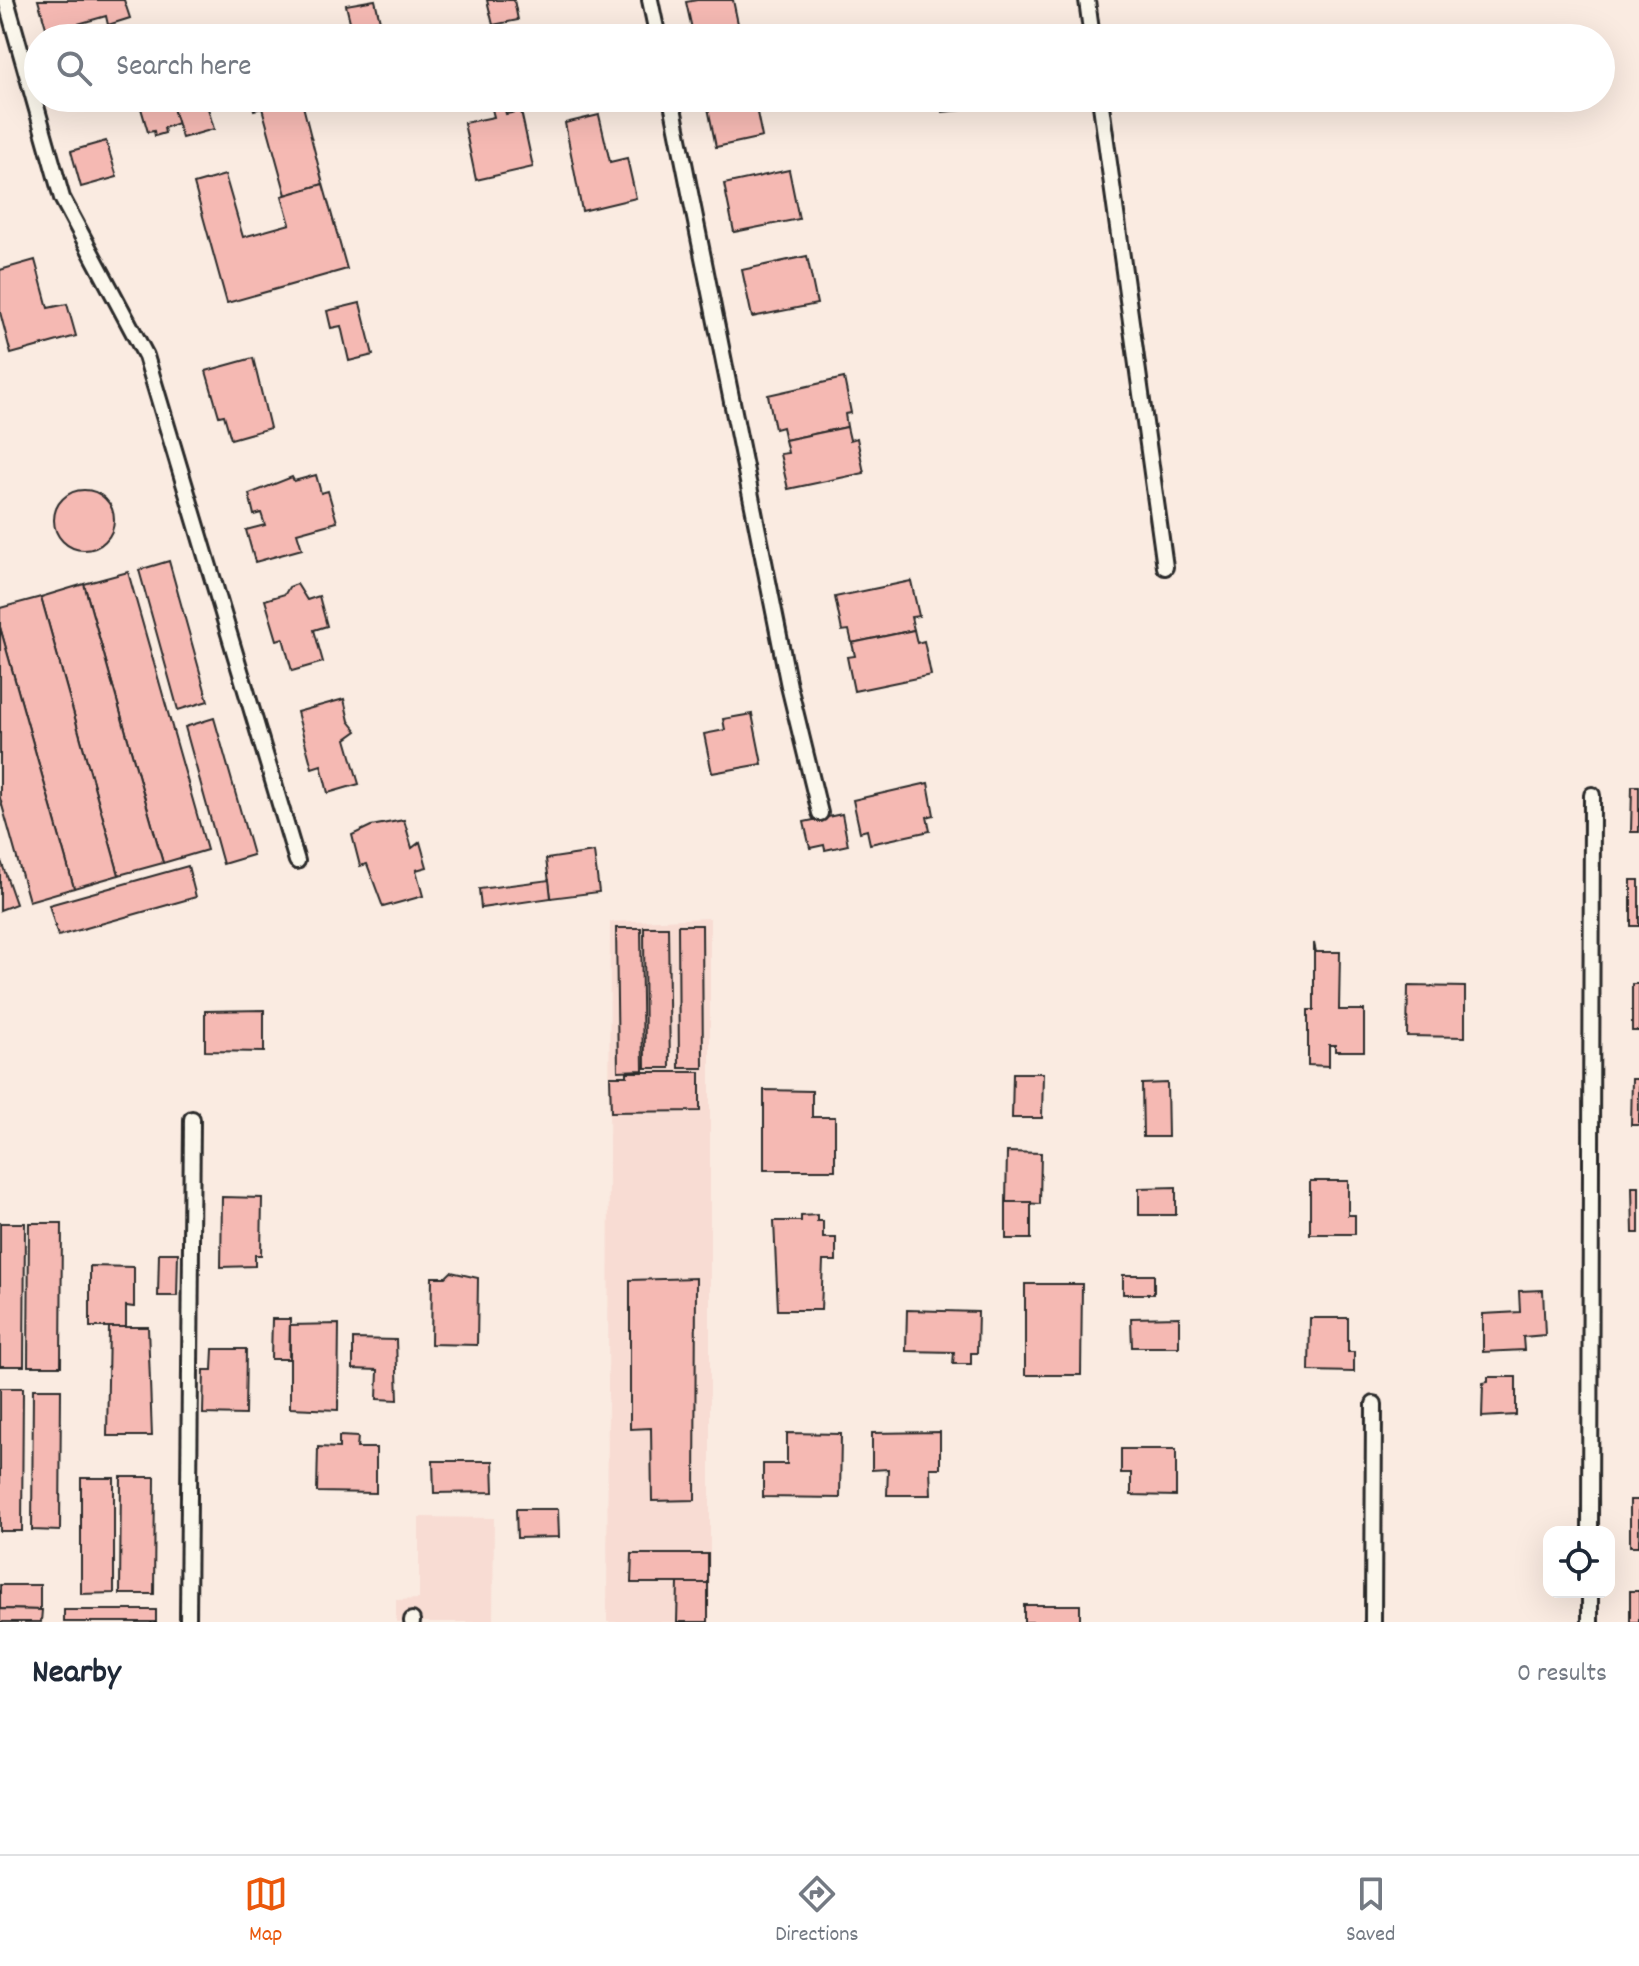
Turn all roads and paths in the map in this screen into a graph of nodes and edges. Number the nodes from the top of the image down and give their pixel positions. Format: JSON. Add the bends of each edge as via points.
{"nodes":[{"id":1,"x":6,"y":0,"type":"edge"},
{"id":2,"x":650,"y":0,"type":"edge"},
{"id":3,"x":1087,"y":0,"type":"edge"},
{"id":4,"x":655,"y":24,"type":"edge"},
{"id":5,"x":1090,"y":24,"type":"edge"},
{"id":6,"x":24,"y":64,"type":"edge"},
{"id":7,"x":38,"y":112,"type":"edge"},
{"id":8,"x":674,"y":112,"type":"edge"},
{"id":9,"x":1102,"y":112,"type":"edge"},
{"id":10,"x":1165,"y":567,"type":"dead end"},
{"id":11,"x":1592,"y":795,"type":"dead end"},
{"id":12,"x":820,"y":813,"type":"dead end"},
{"id":13,"x":297,"y":861,"type":"dead end"},
{"id":14,"x":192,"y":1119,"type":"dead end"},
{"id":15,"x":1374,"y":1404,"type":"dead end"},
{"id":16,"x":1590,"y":1526,"type":"edge"},
{"id":17,"x":1590,"y":1598,"type":"edge"},
{"id":18,"x":188,"y":1622,"type":"edge"},
{"id":19,"x":1373,"y":1622,"type":"edge"},
{"id":20,"x":1590,"y":1622,"type":"edge"}],
"edges":[{"from":1,"to":6,"type":"lane"},
{"from":2,"to":4,"type":"lane"},
{"from":3,"to":5,"type":"lane"},
{"from":7,"to":13,"type":"lane","via":[[62,198],[146,356]]},
{"from":8,"to":12,"type":"lane","via":[[789,686]]},
{"from":9,"to":10,"type":"lane"},
{"from":11,"to":16,"type":"lane"},
{"from":14,"to":18,"type":"lane"},
{"from":15,"to":19,"type":"lane"},
{"from":17,"to":20,"type":"lane"}]}
